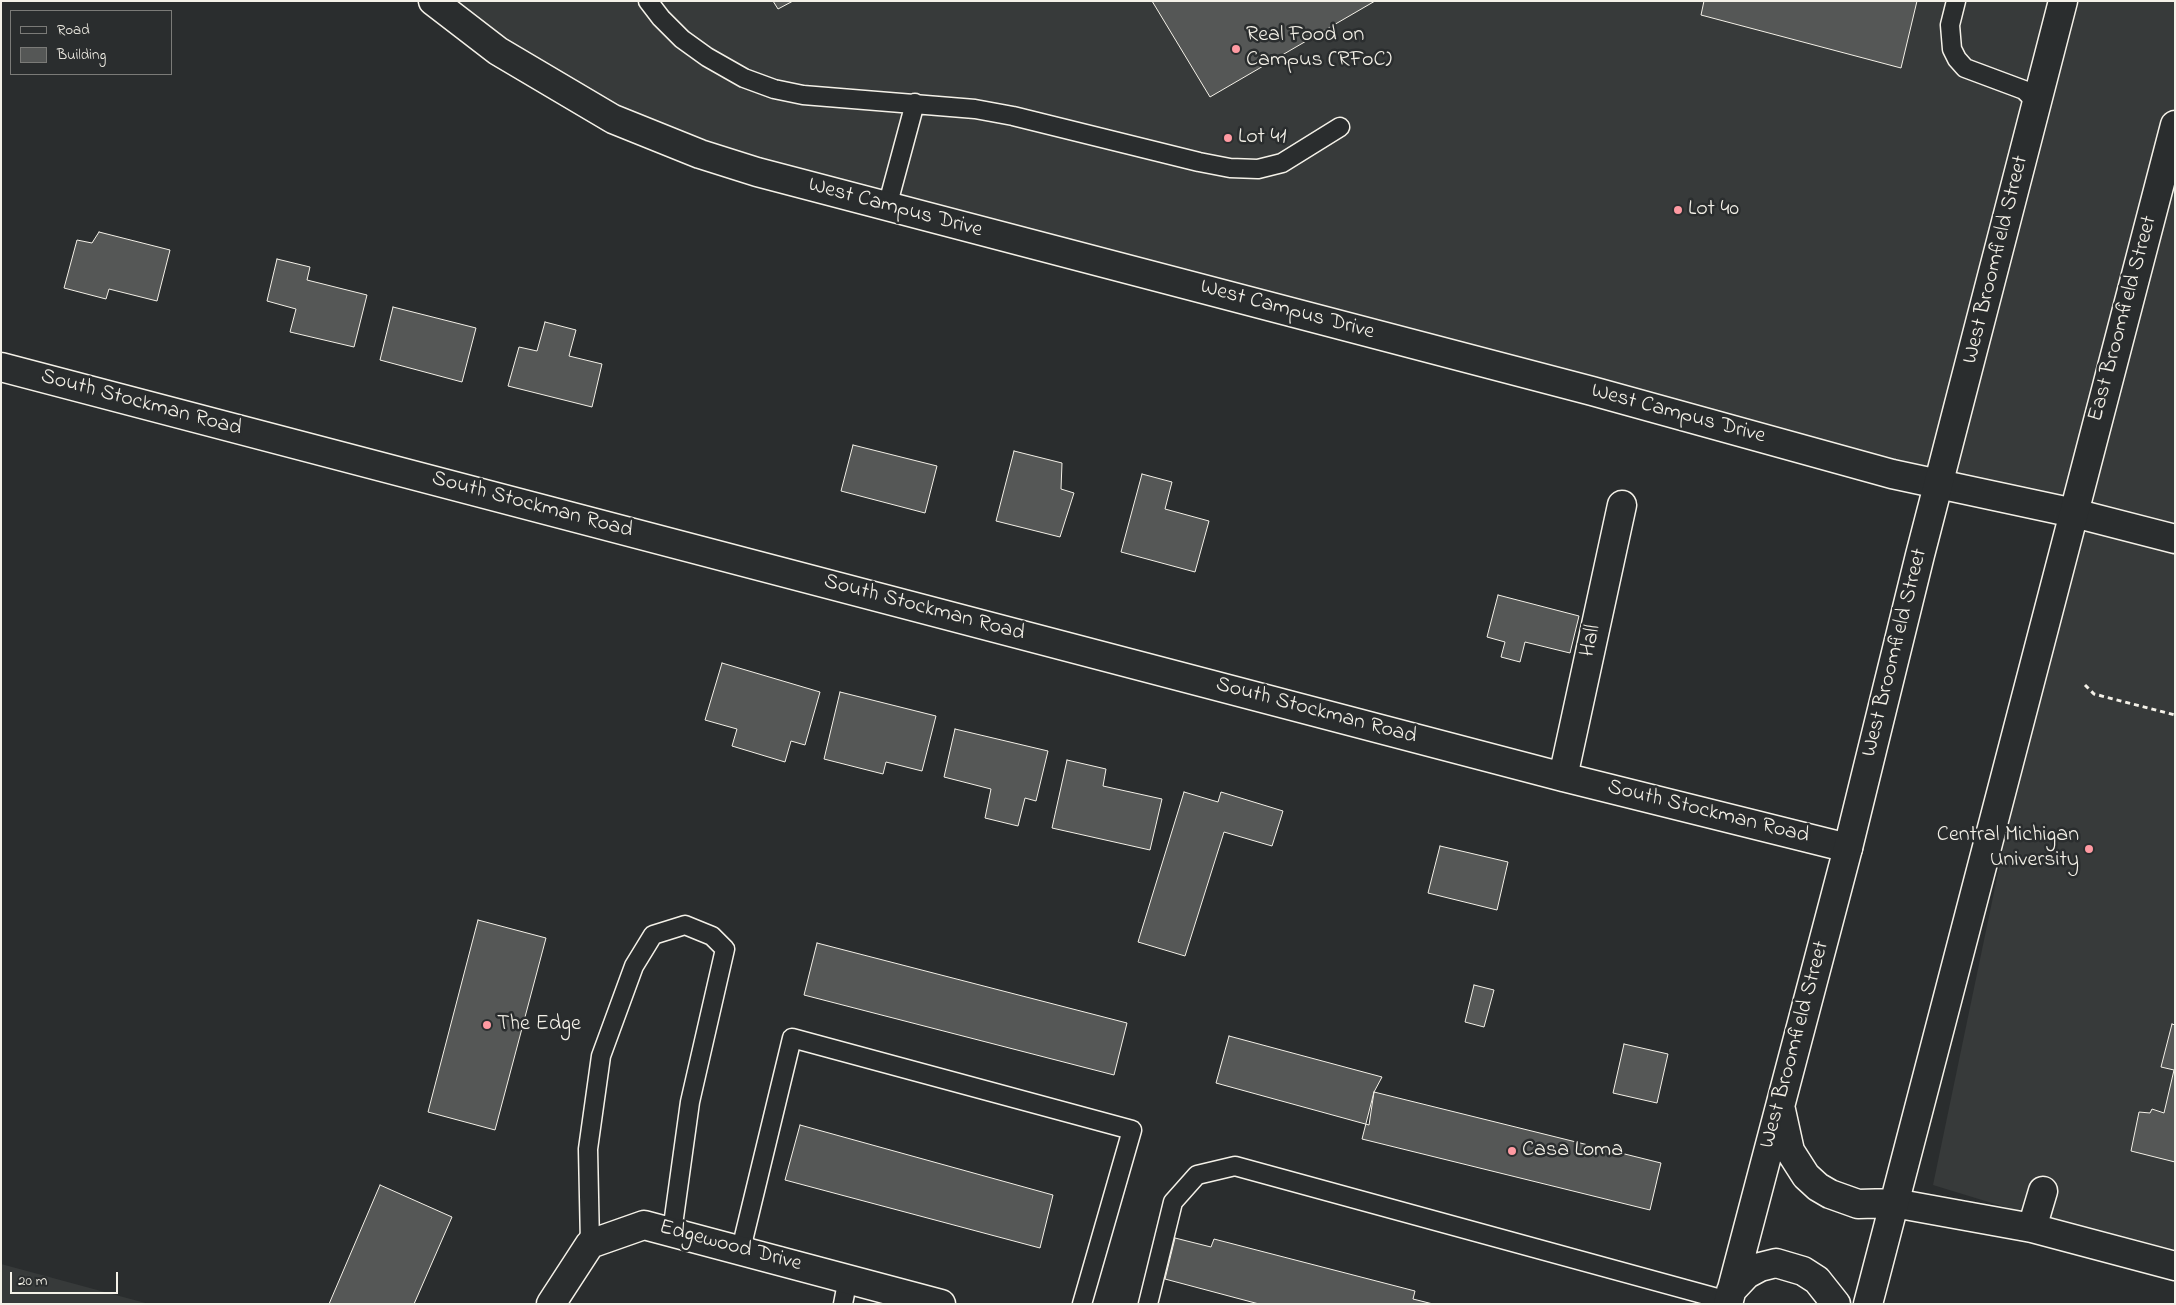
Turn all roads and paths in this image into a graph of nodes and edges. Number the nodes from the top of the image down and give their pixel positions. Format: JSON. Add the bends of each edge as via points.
{"nodes":[{"id":1,"x":433,"y":1,"type":"edge"},
{"id":2,"x":648,"y":1,"type":"edge"},
{"id":3,"x":1956,"y":1,"type":"edge"},
{"id":4,"x":2063,"y":1,"type":"edge"},
{"id":5,"x":915,"y":103,"type":"junction"},
{"id":6,"x":2035,"y":112,"type":"junction"},
{"id":7,"x":2175,"y":125,"type":"edge"},
{"id":8,"x":1340,"y":126,"type":"dead end"},
{"id":9,"x":887,"y":207,"type":"junction"},
{"id":10,"x":1,"y":367,"type":"edge"},
{"id":11,"x":1940,"y":484,"type":"junction"},
{"id":12,"x":1622,"y":505,"type":"dead end"},
{"id":13,"x":2074,"y":513,"type":"junction"},
{"id":14,"x":2175,"y":539,"type":"edge"},
{"id":15,"x":2085,"y":685,"type":"dead end"},
{"id":16,"x":2175,"y":715,"type":"edge"},
{"id":17,"x":1562,"y":777,"type":"junction"},
{"id":18,"x":1848,"y":848,"type":"junction"},
{"id":19,"x":1780,"y":1104,"type":"junction"},
{"id":20,"x":2042,"y":1191,"type":"dead end"},
{"id":21,"x":1894,"y":1203,"type":"junction"},
{"id":22,"x":2032,"y":1228,"type":"junction"},
{"id":23,"x":672,"y":1232,"type":"junction"},
{"id":24,"x":590,"y":1244,"type":"junction"},
{"id":25,"x":741,"y":1249,"type":"junction"},
{"id":26,"x":2175,"y":1266,"type":"edge"},
{"id":27,"x":846,"y":1291,"type":"edge"},
{"id":28,"x":1729,"y":1298,"type":"edge"},
{"id":29,"x":551,"y":1304,"type":"edge"},
{"id":30,"x":941,"y":1304,"type":"edge"},
{"id":31,"x":1082,"y":1304,"type":"edge"},
{"id":32,"x":1148,"y":1304,"type":"edge"},
{"id":33,"x":1836,"y":1304,"type":"edge"},
{"id":34,"x":1868,"y":1304,"type":"edge"}],
"edges":[{"from":1,"to":9,"type":"street","name":"West Campus Drive","via":[[490,45],[538,76],[648,135],[757,172]]},
{"from":2,"to":5,"type":"lane","via":[[682,39],[744,78],[803,95]]},
{"from":3,"to":6,"type":"lane","via":[[1950,25],[1952,49],[1957,59],[1965,68],[2024,90],[2032,98]]},
{"from":4,"to":6,"type":"street","name":"West Broomfield Street"},
{"from":5,"to":8,"type":"lane","via":[[1013,116],[1199,162],[1258,170],[1282,163]]},
{"from":5,"to":9,"type":"lane"},
{"from":6,"to":11,"type":"street","name":"West Broomfield Street"},
{"from":7,"to":13,"type":"street","name":"East Broomfield Street"},
{"from":9,"to":11,"type":"street","name":"West Campus Drive","via":[[1592,391],[1892,474]]},
{"from":10,"to":17,"type":"street","name":"South Stockman Road"},
{"from":11,"to":13,"type":"street","name":"West Campus Drive"},
{"from":11,"to":18,"type":"street","name":"West Broomfield Street"},
{"from":12,"to":17,"type":"street","name":"Hall"},
{"from":13,"to":14,"type":"street","name":"West Campus Drive"},
{"from":13,"to":21,"type":"street"},
{"from":15,"to":16,"type":"path","via":[[2094,694]]},
{"from":17,"to":18,"type":"street","name":"South Stockman Road"},
{"from":18,"to":19,"type":"street","name":"West Broomfield Street"},
{"from":19,"to":21,"type":"street","via":[[1790,1151],[1806,1176],[1844,1200],[1858,1204]]},
{"from":19,"to":28,"type":"street","name":"West Broomfield Street"},
{"from":20,"to":22,"type":"street"},
{"from":21,"to":22,"type":"street"},
{"from":21,"to":34,"type":"street"},
{"from":22,"to":26,"type":"street"},
{"from":23,"to":24,"type":"street","name":"Edgewood Drive","via":[[644,1225]]},
{"from":23,"to":24,"type":"lane","via":[[690,1102],[724,948],[712,936],[685,925],[653,935],[634,966],[601,1056],[588,1149]]},
{"from":23,"to":25,"type":"street","name":"Edgewood Drive"},
{"from":24,"to":29,"type":"street"},
{"from":25,"to":27,"type":"street","name":"Edgewood Drive"},
{"from":25,"to":31,"type":"lane","via":[[792,1038],[1132,1130]]},
{"from":27,"to":30,"type":"street","name":"Edgewood Drive"},
{"from":28,"to":32,"type":"lane","via":[[1235,1166],[1197,1175],[1173,1202]]},
{"from":28,"to":33,"type":"street","via":[[1747,1274],[1776,1264],[1803,1271],[1817,1280]]}]}
